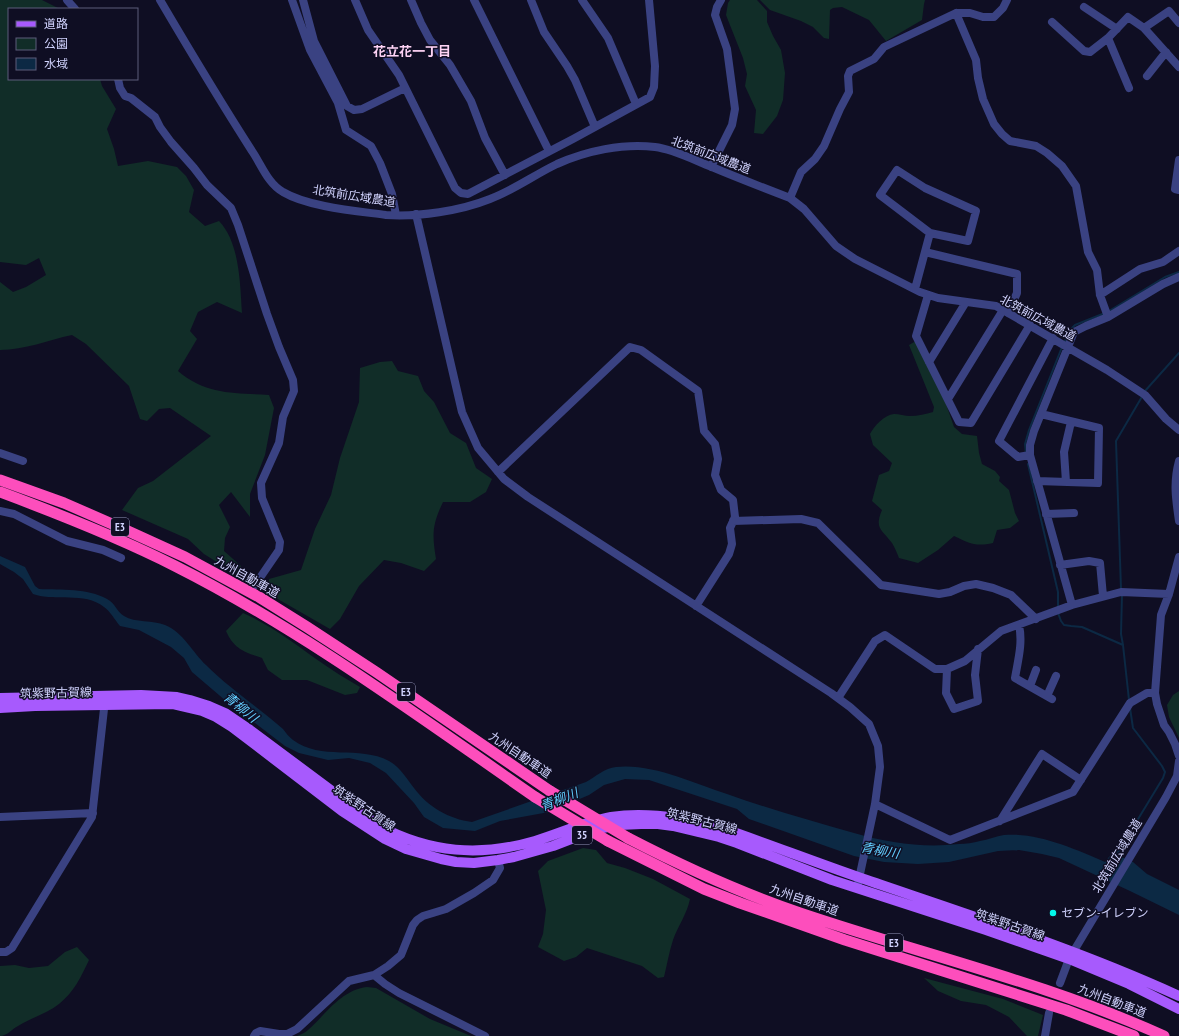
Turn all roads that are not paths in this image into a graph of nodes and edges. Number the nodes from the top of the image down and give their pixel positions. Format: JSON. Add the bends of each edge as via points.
{"nodes":[{"id":1,"x":67,"y":0,"type":"edge"},
{"id":2,"x":160,"y":0,"type":"edge"},
{"id":3,"x":292,"y":0,"type":"edge"},
{"id":4,"x":303,"y":0,"type":"edge"},
{"id":5,"x":355,"y":0,"type":"edge"},
{"id":6,"x":411,"y":0,"type":"edge"},
{"id":7,"x":474,"y":0,"type":"edge"},
{"id":8,"x":530,"y":0,"type":"edge"},
{"id":9,"x":582,"y":0,"type":"edge"},
{"id":10,"x":649,"y":0,"type":"edge"},
{"id":11,"x":721,"y":0,"type":"edge"},
{"id":12,"x":1007,"y":0,"type":"edge"},
{"id":13,"x":1084,"y":7,"type":"dead end"},
{"id":14,"x":74,"y":8,"type":"edge"},
{"id":15,"x":956,"y":13,"type":"junction"},
{"id":16,"x":1052,"y":22,"type":"dead end"},
{"id":17,"x":1179,"y":23,"type":"edge"},
{"id":18,"x":1144,"y":28,"type":"junction"},
{"id":19,"x":1117,"y":29,"type":"junction"},
{"id":20,"x":1108,"y":38,"type":"junction"},
{"id":21,"x":1166,"y":52,"type":"junction"},
{"id":22,"x":1179,"y":66,"type":"edge"},
{"id":23,"x":1147,"y":76,"type":"dead end"},
{"id":24,"x":118,"y":80,"type":"edge"},
{"id":25,"x":405,"y":88,"type":"junction"},
{"id":26,"x":1129,"y":88,"type":"dead end"},
{"id":27,"x":636,"y":104,"type":"junction"},
{"id":28,"x":595,"y":127,"type":"junction"},
{"id":29,"x":549,"y":151,"type":"junction"},
{"id":30,"x":1179,"y":160,"type":"edge"},
{"id":31,"x":711,"y":167,"type":"junction"},
{"id":32,"x":505,"y":175,"type":"junction"},
{"id":33,"x":1179,"y":190,"type":"edge"},
{"id":34,"x":790,"y":198,"type":"junction"},
{"id":35,"x":416,"y":214,"type":"junction"},
{"id":36,"x":396,"y":215,"type":"junction"},
{"id":37,"x":930,"y":233,"type":"junction"},
{"id":38,"x":1179,"y":251,"type":"edge"},
{"id":39,"x":925,"y":252,"type":"junction"},
{"id":40,"x":1179,"y":277,"type":"edge"},
{"id":41,"x":915,"y":289,"type":"junction"},
{"id":42,"x":928,"y":295,"type":"junction"},
{"id":43,"x":1100,"y":295,"type":"junction"},
{"id":44,"x":966,"y":302,"type":"junction"},
{"id":45,"x":1005,"y":311,"type":"junction"},
{"id":46,"x":1108,"y":318,"type":"junction"},
{"id":47,"x":1030,"y":325,"type":"junction"},
{"id":48,"x":1053,"y":338,"type":"junction"},
{"id":49,"x":1067,"y":347,"type":"junction"},
{"id":50,"x":929,"y":362,"type":"junction"},
{"id":51,"x":948,"y":399,"type":"junction"},
{"id":52,"x":1041,"y":414,"type":"junction"},
{"id":53,"x":1071,"y":422,"type":"junction"},
{"id":54,"x":1179,"y":430,"type":"edge"},
{"id":55,"x":0,"y":454,"type":"edge"},
{"id":56,"x":1030,"y":456,"type":"junction"},
{"id":57,"x":23,"y":461,"type":"dead end"},
{"id":58,"x":1179,"y":461,"type":"edge"},
{"id":59,"x":498,"y":472,"type":"junction"},
{"id":60,"x":0,"y":480,"type":"edge"},
{"id":61,"x":1037,"y":481,"type":"junction"},
{"id":62,"x":1066,"y":482,"type":"junction"},
{"id":63,"x":0,"y":492,"type":"edge"},
{"id":64,"x":0,"y":511,"type":"edge"},
{"id":65,"x":1074,"y":513,"type":"dead end"},
{"id":66,"x":1046,"y":514,"type":"junction"},
{"id":67,"x":733,"y":521,"type":"junction"},
{"id":68,"x":1179,"y":521,"type":"edge"},
{"id":69,"x":1179,"y":557,"type":"edge"},
{"id":70,"x":121,"y":558,"type":"dead end"},
{"id":71,"x":1060,"y":565,"type":"junction"},
{"id":72,"x":255,"y":586,"type":"dead end"},
{"id":73,"x":1169,"y":594,"type":"junction"},
{"id":74,"x":1104,"y":596,"type":"junction"},
{"id":75,"x":1072,"y":604,"type":"junction"},
{"id":76,"x":696,"y":606,"type":"junction"},
{"id":77,"x":1036,"y":619,"type":"junction"},
{"id":78,"x":1020,"y":625,"type":"junction"},
{"id":79,"x":978,"y":649,"type":"junction"},
{"id":80,"x":947,"y":669,"type":"junction"},
{"id":81,"x":1036,"y":670,"type":"dead end"},
{"id":82,"x":1056,"y":676,"type":"dead end"},
{"id":83,"x":1030,"y":686,"type":"junction"},
{"id":84,"x":1155,"y":693,"type":"junction"},
{"id":85,"x":0,"y":698,"type":"edge"},
{"id":86,"x":838,"y":698,"type":"junction"},
{"id":87,"x":105,"y":700,"type":"junction"},
{"id":88,"x":0,"y":708,"type":"edge"},
{"id":89,"x":1179,"y":756,"type":"edge"},
{"id":90,"x":1179,"y":761,"type":"edge"},
{"id":91,"x":1081,"y":780,"type":"junction"},
{"id":92,"x":875,"y":804,"type":"junction"},
{"id":93,"x":93,"y":813,"type":"junction"},
{"id":94,"x":0,"y":817,"type":"edge"},
{"id":95,"x":1000,"y":821,"type":"junction"},
{"id":96,"x":498,"y":860,"type":"junction"},
{"id":97,"x":859,"y":877,"type":"junction"},
{"id":98,"x":857,"y":888,"type":"junction"},
{"id":99,"x":0,"y":952,"type":"edge"},
{"id":100,"x":1072,"y":955,"type":"junction"},
{"id":101,"x":374,"y":975,"type":"junction"},
{"id":102,"x":1060,"y":983,"type":"dead end"},
{"id":103,"x":1179,"y":996,"type":"edge"},
{"id":104,"x":1179,"y":1010,"type":"edge"},
{"id":105,"x":1050,"y":1013,"type":"dead end"},
{"id":106,"x":254,"y":1036,"type":"edge"},
{"id":107,"x":485,"y":1036,"type":"edge"},
{"id":108,"x":1045,"y":1036,"type":"edge"},
{"id":109,"x":1134,"y":1036,"type":"edge"},
{"id":110,"x":1164,"y":1036,"type":"edge"}],
"edges":[{"from":1,"to":14,"type":"street"},
{"from":2,"to":36,"type":"street","name":"北筑前広域農道","via":[[223,107],[270,180],[281,192],[297,199],[330,207]]},
{"from":3,"to":36,"type":"street","via":[[310,50],[338,103],[346,130],[371,146],[380,163],[392,194]]},
{"from":4,"to":25,"type":"street","via":[[314,41],[347,106],[354,110],[362,108]]},
{"from":5,"to":25,"type":"street","via":[[368,30]]},
{"from":6,"to":32,"type":"street","via":[[430,40],[450,65],[471,101],[485,138]]},
{"from":7,"to":29,"type":"street"},
{"from":8,"to":28,"type":"street","via":[[544,32],[575,80]]},
{"from":9,"to":27,"type":"street","via":[[608,38]]},
{"from":10,"to":27,"type":"street","via":[[655,66],[654,87],[650,97]]},
{"from":11,"to":31,"type":"street","via":[[714,15],[728,49],[735,109],[732,125]]},
{"from":12,"to":15,"type":"street","via":[[1004,8],[994,17]]},
{"from":13,"to":19,"type":"street"},
{"from":15,"to":34,"type":"street","via":[[884,47],[874,59],[850,71],[849,92],[824,146],[801,172]]},
{"from":15,"to":43,"type":"street","via":[[976,60],[978,78],[994,124],[1010,141],[1036,146],[1047,153],[1062,166],[1076,186],[1088,252],[1097,270]]},
{"from":16,"to":20,"type":"street","via":[[1084,51],[1090,52]]},
{"from":17,"to":18,"type":"street","via":[[1169,11]]},
{"from":18,"to":19,"type":"street","via":[[1128,18]]},
{"from":18,"to":21,"type":"street"},
{"from":19,"to":20,"type":"street"},
{"from":20,"to":26,"type":"street"},
{"from":21,"to":22,"type":"street"},
{"from":21,"to":23,"type":"street"},
{"from":24,"to":72,"type":"street","via":[[125,96],[155,117],[171,142],[207,185],[231,208],[267,314],[293,380],[294,391],[283,417],[279,443],[261,482],[262,498],[280,542],[279,550]]},
{"from":25,"to":32,"type":"street","via":[[454,188],[468,194]]},
{"from":27,"to":28,"type":"street"},
{"from":28,"to":29,"type":"street"},
{"from":29,"to":32,"type":"street"},
{"from":30,"to":33,"type":"street","via":[[1175,188]]},
{"from":31,"to":34,"type":"street","name":"北筑前広域農道"},
{"from":31,"to":35,"type":"street","name":"北筑前広域農道","via":[[656,147],[614,148],[570,159],[490,199],[445,212]]},
{"from":34,"to":41,"type":"street","name":"北筑前広域農道","via":[[804,209],[836,246],[855,259]]},
{"from":35,"to":36,"type":"street","name":"北筑前広域農道"},
{"from":35,"to":59,"type":"street","via":[[462,412],[478,448]]},
{"from":37,"to":37,"type":"street","via":[[880,195],[897,170],[925,188],[976,211],[968,241]]},
{"from":37,"to":39,"type":"street"},
{"from":38,"to":43,"type":"street","via":[[1163,262],[1140,269]]},
{"from":39,"to":41,"type":"street"},
{"from":39,"to":45,"type":"street","via":[[1017,274],[1017,293]]},
{"from":40,"to":46,"type":"street"},
{"from":41,"to":42,"type":"street","name":"北筑前広域農道"},
{"from":42,"to":44,"type":"street","name":"北筑前広域農道"},
{"from":42,"to":50,"type":"street","via":[[916,336]]},
{"from":43,"to":46,"type":"street"},
{"from":44,"to":45,"type":"street","name":"北筑前広域農道","via":[[996,306]]},
{"from":44,"to":50,"type":"street"},
{"from":45,"to":47,"type":"street","name":"北筑前広域農道"},
{"from":45,"to":51,"type":"street"},
{"from":46,"to":49,"type":"street","via":[[1074,332]]},
{"from":47,"to":48,"type":"street","name":"北筑前広域農道"},
{"from":47,"to":51,"type":"street","via":[[971,423],[959,422]]},
{"from":48,"to":49,"type":"street","name":"北筑前広域農道"},
{"from":48,"to":56,"type":"street","via":[[999,441],[1018,457]]},
{"from":49,"to":52,"type":"street"},
{"from":49,"to":54,"type":"street","name":"北筑前広域農道","via":[[1145,395]]},
{"from":50,"to":51,"type":"street"},
{"from":52,"to":53,"type":"street"},
{"from":52,"to":56,"type":"street","via":[[1030,445]]},
{"from":53,"to":62,"type":"street","via":[[1064,452]]},
{"from":53,"to":62,"type":"street","via":[[1099,428],[1098,483]]},
{"from":55,"to":57,"type":"street"},
{"from":56,"to":61,"type":"street"},
{"from":58,"to":68,"type":"street","via":[[1174,489]]},
{"from":59,"to":67,"type":"street","via":[[630,347],[641,350],[698,391],[704,431],[715,444],[718,459],[715,475],[721,490],[733,500]]},
{"from":59,"to":76,"type":"street","via":[[528,497]]},
{"from":60,"to":110,"type":"highway","name":"九州自動車道","number":"E3","bridge":true,"via":[[64,503],[128,531],[235,584],[307,627],[550,791],[628,838],[711,878],[798,912],[1047,991]]},
{"from":61,"to":62,"type":"street"},
{"from":61,"to":66,"type":"street"},
{"from":63,"to":109,"type":"highway","name":"九州自動車道","number":"E3","bridge":true,"via":[[124,541],[229,595],[370,682],[536,797],[608,841],[704,888],[747,906],[1066,1010]]},
{"from":64,"to":70,"type":"street","via":[[14,514],[67,541],[103,550]]},
{"from":65,"to":66,"type":"street"},
{"from":66,"to":71,"type":"street"},
{"from":67,"to":76,"type":"street","via":[[730,528],[732,544],[729,554]]},
{"from":67,"to":77,"type":"street","via":[[810,520],[818,523],[881,585],[939,594],[976,584],[1011,595]]},
{"from":69,"to":73,"type":"street"},
{"from":71,"to":74,"type":"street","via":[[1100,563]]},
{"from":71,"to":75,"type":"street"},
{"from":73,"to":74,"type":"street","via":[[1121,592]]},
{"from":73,"to":84,"type":"street","via":[[1161,615]]},
{"from":74,"to":75,"type":"street"},
{"from":75,"to":77,"type":"street"},
{"from":76,"to":86,"type":"street"},
{"from":77,"to":78,"type":"street"},
{"from":78,"to":79,"type":"street","via":[[1001,631]]},
{"from":78,"to":83,"type":"street","via":[[1021,647],[1015,678]]},
{"from":79,"to":80,"type":"street","via":[[966,661]]},
{"from":79,"to":80,"type":"street","via":[[975,675],[978,701],[954,709],[946,693]]},
{"from":80,"to":86,"type":"street","via":[[935,669],[885,635],[875,641]]},
{"from":81,"to":83,"type":"street"},
{"from":82,"to":83,"type":"street","via":[[1049,697]]},
{"from":84,"to":89,"type":"street","via":[[1162,721],[1176,744]]},
{"from":84,"to":91,"type":"street","via":[[1147,693],[1130,703]]},
{"from":85,"to":87,"type":"main road","name":"筑紫野古賀線","number":"35"},
{"from":86,"to":92,"type":"street","via":[[869,724],[878,746],[880,767]]},
{"from":87,"to":88,"type":"main road","name":"筑紫野古賀線","number":"35"},
{"from":87,"to":93,"type":"street"},
{"from":87,"to":96,"type":"main road","name":"筑紫野古賀線","number":"35","via":[[172,704],[202,711],[232,727],[342,811],[385,839],[413,851],[456,862]]},
{"from":87,"to":97,"type":"main road","name":"筑紫野古賀線","number":"35","via":[[141,695],[176,697],[225,713],[379,826],[419,843],[472,851],[494,850],[537,841],[588,822],[648,814],[699,821]]},
{"from":90,"to":100,"type":"street","name":"北筑前広域農道","via":[[1177,776],[1166,797]]},
{"from":91,"to":95,"type":"street","via":[[1074,792]]},
{"from":91,"to":95,"type":"street","via":[[1042,754]]},
{"from":92,"to":95,"type":"street","via":[[950,840]]},
{"from":92,"to":97,"type":"street"},
{"from":93,"to":94,"type":"street"},
{"from":93,"to":99,"type":"street","via":[[12,948]]},
{"from":96,"to":98,"type":"main road","name":"筑紫野古賀線","number":"35","via":[[553,846],[597,829],[619,825],[658,824],[719,837]]},
{"from":96,"to":101,"type":"street","via":[[500,868],[493,880],[446,909],[417,920],[401,955]]},
{"from":97,"to":98,"type":"street"},
{"from":97,"to":100,"type":"main road","name":"筑紫野古賀線","number":"35","via":[[1024,933]]},
{"from":98,"to":100,"type":"main road","name":"筑紫野古賀線","number":"35"},
{"from":100,"to":102,"type":"street","name":"北筑前広域農道"},
{"from":100,"to":103,"type":"main road","name":"筑紫野古賀線","number":"35","via":[[1128,973]]},
{"from":100,"to":104,"type":"main road","name":"筑紫野古賀線","number":"35"},
{"from":101,"to":106,"type":"street","via":[[349,980],[294,1031],[287,1034],[260,1031]]},
{"from":101,"to":107,"type":"street","via":[[399,993]]},
{"from":105,"to":108,"type":"street"}]}
